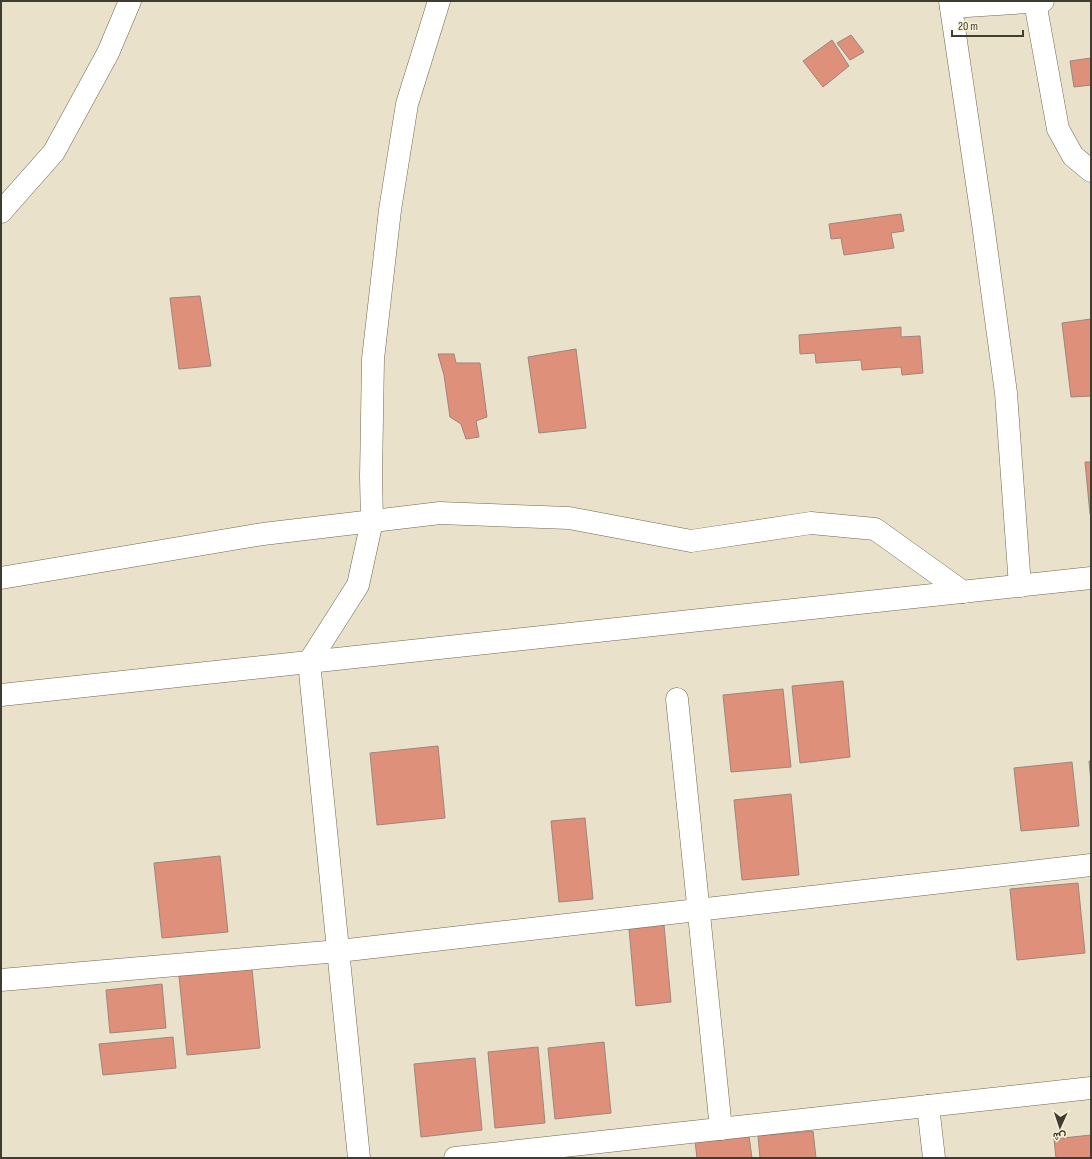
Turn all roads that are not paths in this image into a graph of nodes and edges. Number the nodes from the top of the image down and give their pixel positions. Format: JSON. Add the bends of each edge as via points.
{"nodes":[{"id":1,"x":130,"y":1,"type":"edge"},
{"id":2,"x":439,"y":1,"type":"edge"},
{"id":3,"x":1043,"y":1,"type":"edge"},
{"id":4,"x":999,"y":2,"type":"edge"},
{"id":5,"x":1035,"y":2,"type":"edge"},
{"id":6,"x":951,"y":4,"type":"edge"},
{"id":7,"x":1091,"y":171,"type":"edge"},
{"id":8,"x":10,"y":193,"type":"edge"},
{"id":9,"x":1,"y":212,"type":"edge"},
{"id":10,"x":372,"y":521,"type":"junction"},
{"id":11,"x":1,"y":578,"type":"edge"},
{"id":12,"x":1091,"y":578,"type":"edge"},
{"id":13,"x":1020,"y":586,"type":"junction"},
{"id":14,"x":963,"y":592,"type":"junction"},
{"id":15,"x":309,"y":662,"type":"junction"},
{"id":16,"x":1,"y":695,"type":"edge"},
{"id":17,"x":677,"y":699,"type":"dead end"},
{"id":18,"x":1091,"y":864,"type":"edge"},
{"id":19,"x":699,"y":910,"type":"junction"},
{"id":20,"x":339,"y":951,"type":"junction"},
{"id":21,"x":1,"y":980,"type":"edge"},
{"id":22,"x":1091,"y":1088,"type":"edge"},
{"id":23,"x":928,"y":1106,"type":"junction"},
{"id":24,"x":721,"y":1129,"type":"junction"},
{"id":25,"x":360,"y":1158,"type":"edge"},
{"id":26,"x":456,"y":1158,"type":"edge"},
{"id":27,"x":934,"y":1158,"type":"edge"}],
"edges":[{"from":1,"to":8,"type":"street","via":[[108,53],[54,152]]},
{"from":2,"to":10,"type":"street","via":[[408,104],[390,210],[373,359]]},
{"from":3,"to":5,"type":"street"},
{"from":4,"to":5,"type":"street"},
{"from":4,"to":6,"type":"street"},
{"from":5,"to":7,"type":"street","via":[[1058,129],[1073,156]]},
{"from":6,"to":13,"type":"street","via":[[1006,393]]},
{"from":8,"to":9,"type":"street"},
{"from":10,"to":11,"type":"street","via":[[263,534]]},
{"from":10,"to":14,"type":"street","via":[[440,513],[569,518],[691,541],[811,523],[875,529]]},
{"from":10,"to":15,"type":"street","via":[[358,585]]},
{"from":12,"to":13,"type":"street"},
{"from":13,"to":14,"type":"street"},
{"from":14,"to":15,"type":"street"},
{"from":15,"to":16,"type":"street"},
{"from":15,"to":20,"type":"street"},
{"from":17,"to":19,"type":"street"},
{"from":18,"to":19,"type":"street"},
{"from":19,"to":20,"type":"street"},
{"from":19,"to":24,"type":"street"},
{"from":20,"to":21,"type":"street"},
{"from":20,"to":25,"type":"street"},
{"from":22,"to":23,"type":"street"},
{"from":23,"to":24,"type":"street"},
{"from":23,"to":27,"type":"street"},
{"from":24,"to":26,"type":"street"}]}
